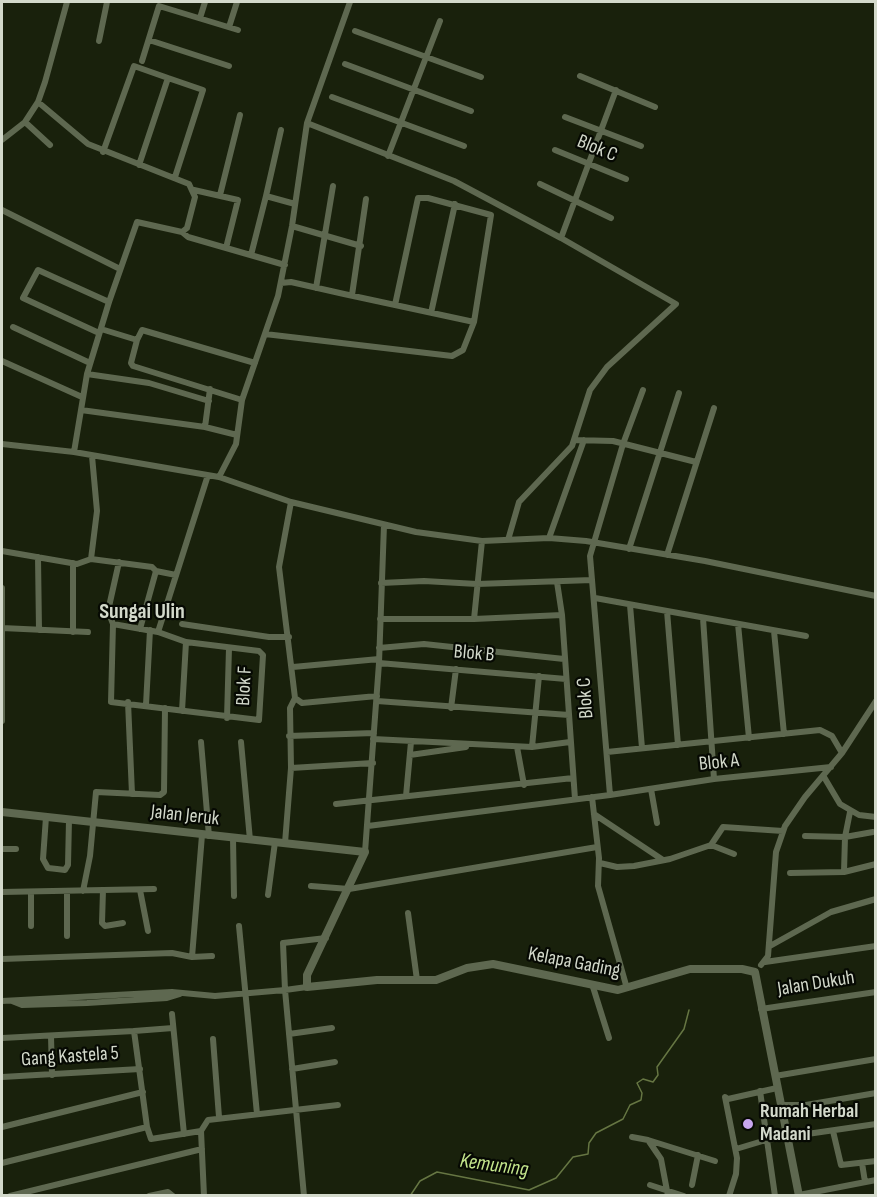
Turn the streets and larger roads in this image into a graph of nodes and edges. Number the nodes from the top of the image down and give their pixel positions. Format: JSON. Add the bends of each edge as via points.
{"nodes":[{"id":1,"x":67,"y":2,"type":"edge"},
{"id":2,"x":107,"y":2,"type":"edge"},
{"id":3,"x":174,"y":2,"type":"edge"},
{"id":4,"x":205,"y":2,"type":"edge"},
{"id":5,"x":237,"y":2,"type":"edge"},
{"id":6,"x":350,"y":2,"type":"edge"},
{"id":7,"x":171,"y":9,"type":"junction"},
{"id":8,"x":200,"y":18,"type":"junction"},
{"id":9,"x":440,"y":21,"type":"dead end"},
{"id":10,"x":229,"y":27,"type":"junction"},
{"id":11,"x":238,"y":30,"type":"dead end"},
{"id":12,"x":355,"y":31,"type":"dead end"},
{"id":13,"x":149,"y":40,"type":"junction"},
{"id":14,"x":99,"y":41,"type":"dead end"},
{"id":15,"x":425,"y":57,"type":"junction"},
{"id":16,"x":142,"y":61,"type":"dead end"},
{"id":17,"x":345,"y":64,"type":"dead end"},
{"id":18,"x":229,"y":66,"type":"dead end"},
{"id":19,"x":580,"y":76,"type":"dead end"},
{"id":20,"x":481,"y":77,"type":"dead end"},
{"id":21,"x":168,"y":78,"type":"junction"},
{"id":22,"x":413,"y":90,"type":"junction"},
{"id":23,"x":616,"y":90,"type":"junction"},
{"id":24,"x":332,"y":97,"type":"dead end"},
{"id":25,"x":38,"y":102,"type":"junction"},
{"id":26,"x":655,"y":107,"type":"dead end"},
{"id":27,"x":471,"y":111,"type":"dead end"},
{"id":28,"x":240,"y":115,"type":"dead end"},
{"id":29,"x":565,"y":117,"type":"dead end"},
{"id":30,"x":25,"y":122,"type":"junction"},
{"id":31,"x":307,"y":123,"type":"junction"},
{"id":32,"x":400,"y":123,"type":"junction"},
{"id":33,"x":281,"y":130,"type":"dead end"},
{"id":34,"x":601,"y":131,"type":"junction"},
{"id":35,"x":2,"y":140,"type":"edge"},
{"id":36,"x":50,"y":145,"type":"dead end"},
{"id":37,"x":464,"y":146,"type":"dead end"},
{"id":38,"x":641,"y":146,"type":"dead end"},
{"id":39,"x":555,"y":150,"type":"dead end"},
{"id":40,"x":103,"y":152,"type":"junction"},
{"id":41,"x":388,"y":156,"type":"junction"},
{"id":42,"x":588,"y":164,"type":"junction"},
{"id":43,"x":138,"y":165,"type":"junction"},
{"id":44,"x":174,"y":177,"type":"junction"},
{"id":45,"x":626,"y":179,"type":"dead end"},
{"id":46,"x":540,"y":184,"type":"dead end"},
{"id":47,"x":333,"y":186,"type":"dead end"},
{"id":48,"x":194,"y":190,"type":"junction"},
{"id":49,"x":220,"y":195,"type":"junction"},
{"id":50,"x":266,"y":196,"type":"junction"},
{"id":51,"x":366,"y":199,"type":"dead end"},
{"id":52,"x":575,"y":201,"type":"junction"},
{"id":53,"x":295,"y":204,"type":"junction"},
{"id":54,"x":455,"y":204,"type":"junction"},
{"id":55,"x":2,"y":210,"type":"edge"},
{"id":56,"x":611,"y":218,"type":"dead end"},
{"id":57,"x":292,"y":226,"type":"junction"},
{"id":58,"x":182,"y":232,"type":"junction"},
{"id":59,"x":326,"y":235,"type":"junction"},
{"id":60,"x":561,"y":238,"type":"junction"},
{"id":61,"x":361,"y":246,"type":"junction"},
{"id":62,"x":226,"y":248,"type":"junction"},
{"id":63,"x":251,"y":255,"type":"junction"},
{"id":64,"x":285,"y":265,"type":"junction"},
{"id":65,"x":120,"y":269,"type":"junction"},
{"id":66,"x":281,"y":283,"type":"junction"},
{"id":67,"x":316,"y":288,"type":"junction"},
{"id":68,"x":352,"y":295,"type":"junction"},
{"id":69,"x":109,"y":302,"type":"junction"},
{"id":70,"x":395,"y":305,"type":"junction"},
{"id":71,"x":431,"y":313,"type":"junction"},
{"id":72,"x":474,"y":322,"type":"junction"},
{"id":73,"x":13,"y":327,"type":"dead end"},
{"id":74,"x":100,"y":331,"type":"junction"},
{"id":75,"x":265,"y":334,"type":"junction"},
{"id":76,"x":137,"y":340,"type":"junction"},
{"id":77,"x":2,"y":361,"type":"edge"},
{"id":78,"x":90,"y":363,"type":"junction"},
{"id":79,"x":255,"y":363,"type":"junction"},
{"id":80,"x":87,"y":374,"type":"junction"},
{"id":81,"x":210,"y":389,"type":"junction"},
{"id":82,"x":643,"y":390,"type":"dead end"},
{"id":83,"x":679,"y":393,"type":"dead end"},
{"id":84,"x":82,"y":397,"type":"junction"},
{"id":85,"x":242,"y":400,"type":"junction"},
{"id":86,"x":209,"y":401,"type":"junction"},
{"id":87,"x":714,"y":408,"type":"dead end"},
{"id":88,"x":81,"y":410,"type":"junction"},
{"id":89,"x":205,"y":427,"type":"junction"},
{"id":90,"x":237,"y":435,"type":"junction"},
{"id":91,"x":574,"y":440,"type":"junction"},
{"id":92,"x":584,"y":440,"type":"junction"},
{"id":93,"x":2,"y":444,"type":"edge"},
{"id":94,"x":623,"y":444,"type":"junction"},
{"id":95,"x":74,"y":452,"type":"junction"},
{"id":96,"x":660,"y":452,"type":"junction"},
{"id":97,"x":92,"y":456,"type":"junction"},
{"id":98,"x":696,"y":462,"type":"junction"},
{"id":99,"x":208,"y":475,"type":"junction"},
{"id":100,"x":219,"y":477,"type":"junction"},
{"id":101,"x":291,"y":502,"type":"junction"},
{"id":102,"x":384,"y":525,"type":"junction"},
{"id":103,"x":549,"y":538,"type":"junction"},
{"id":104,"x":508,"y":540,"type":"junction"},
{"id":105,"x":482,"y":541,"type":"junction"},
{"id":106,"x":592,"y":543,"type":"junction"},
{"id":107,"x":628,"y":549,"type":"junction"},
{"id":108,"x":2,"y":551,"type":"edge"},
{"id":109,"x":667,"y":555,"type":"junction"},
{"id":110,"x":38,"y":557,"type":"junction"},
{"id":111,"x":91,"y":559,"type":"junction"},
{"id":112,"x":119,"y":562,"type":"junction"},
{"id":113,"x":73,"y":563,"type":"junction"},
{"id":114,"x":156,"y":572,"type":"junction"},
{"id":115,"x":176,"y":575,"type":"junction"},
{"id":116,"x":592,"y":580,"type":"junction"},
{"id":117,"x":557,"y":582,"type":"junction"},
{"id":118,"x":381,"y":583,"type":"junction"},
{"id":119,"x":477,"y":584,"type":"junction"},
{"id":120,"x":2,"y":588,"type":"edge"},
{"id":121,"x":2,"y":594,"type":"edge"},
{"id":122,"x":876,"y":596,"type":"edge"},
{"id":123,"x":595,"y":598,"type":"junction"},
{"id":124,"x":630,"y":604,"type":"junction"},
{"id":125,"x":667,"y":611,"type":"junction"},
{"id":126,"x":562,"y":615,"type":"junction"},
{"id":127,"x":703,"y":618,"type":"junction"},
{"id":128,"x":380,"y":619,"type":"junction"},
{"id":129,"x":474,"y":619,"type":"junction"},
{"id":130,"x":113,"y":624,"type":"junction"},
{"id":131,"x":182,"y":624,"type":"dead end"},
{"id":132,"x":738,"y":624,"type":"junction"},
{"id":133,"x":140,"y":628,"type":"junction"},
{"id":134,"x":2,"y":630,"type":"edge"},
{"id":135,"x":39,"y":630,"type":"junction"},
{"id":136,"x":150,"y":630,"type":"junction"},
{"id":137,"x":774,"y":631,"type":"junction"},
{"id":138,"x":73,"y":632,"type":"junction"},
{"id":139,"x":88,"y":632,"type":"dead end"},
{"id":140,"x":158,"y":632,"type":"junction"},
{"id":141,"x":806,"y":636,"type":"dead end"},
{"id":142,"x":289,"y":637,"type":"junction"},
{"id":143,"x":186,"y":642,"type":"junction"},
{"id":144,"x":229,"y":648,"type":"junction"},
{"id":145,"x":380,"y":648,"type":"junction"},
{"id":146,"x":564,"y":659,"type":"junction"},
{"id":147,"x":379,"y":661,"type":"junction"},
{"id":148,"x":293,"y":667,"type":"junction"},
{"id":149,"x":456,"y":669,"type":"junction"},
{"id":150,"x":539,"y":676,"type":"junction"},
{"id":151,"x":566,"y":679,"type":"junction"},
{"id":152,"x":2,"y":685,"type":"edge"},
{"id":153,"x":295,"y":698,"type":"junction"},
{"id":154,"x":377,"y":698,"type":"junction"},
{"id":155,"x":876,"y":701,"type":"edge"},
{"id":156,"x":128,"y":702,"type":"junction"},
{"id":157,"x":146,"y":705,"type":"junction"},
{"id":158,"x":165,"y":708,"type":"junction"},
{"id":159,"x":451,"y":708,"type":"junction"},
{"id":160,"x":182,"y":711,"type":"junction"},
{"id":161,"x":535,"y":712,"type":"junction"},
{"id":162,"x":568,"y":715,"type":"junction"},
{"id":163,"x":227,"y":718,"type":"junction"},
{"id":164,"x":2,"y":721,"type":"edge"},
{"id":165,"x":784,"y":734,"type":"junction"},
{"id":166,"x":289,"y":736,"type":"junction"},
{"id":167,"x":374,"y":736,"type":"junction"},
{"id":168,"x":749,"y":738,"type":"junction"},
{"id":169,"x":713,"y":741,"type":"junction"},
{"id":170,"x":201,"y":742,"type":"dead end"},
{"id":171,"x":241,"y":742,"type":"dead end"},
{"id":172,"x":411,"y":742,"type":"junction"},
{"id":173,"x":570,"y":742,"type":"junction"},
{"id":174,"x":481,"y":745,"type":"junction"},
{"id":175,"x":678,"y":745,"type":"junction"},
{"id":176,"x":517,"y":747,"type":"junction"},
{"id":177,"x":532,"y":747,"type":"junction"},
{"id":178,"x":642,"y":748,"type":"junction"},
{"id":179,"x":607,"y":752,"type":"junction"},
{"id":180,"x":842,"y":753,"type":"junction"},
{"id":181,"x":410,"y":755,"type":"junction"},
{"id":182,"x":373,"y":763,"type":"junction"},
{"id":183,"x":831,"y":767,"type":"junction"},
{"id":184,"x":291,"y":768,"type":"junction"},
{"id":185,"x":824,"y":777,"type":"junction"},
{"id":186,"x":573,"y":778,"type":"junction"},
{"id":187,"x":714,"y":779,"type":"junction"},
{"id":188,"x":524,"y":785,"type":"junction"},
{"id":189,"x":651,"y":789,"type":"junction"},
{"id":190,"x":132,"y":794,"type":"junction"},
{"id":191,"x":610,"y":795,"type":"junction"},
{"id":192,"x":406,"y":796,"type":"junction"},
{"id":193,"x":592,"y":797,"type":"junction"},
{"id":194,"x":575,"y":799,"type":"junction"},
{"id":195,"x":370,"y":800,"type":"junction"},
{"id":196,"x":336,"y":804,"type":"dead end"},
{"id":197,"x":2,"y":812,"type":"edge"},
{"id":198,"x":850,"y":812,"type":"junction"},
{"id":199,"x":594,"y":814,"type":"junction"},
{"id":200,"x":46,"y":817,"type":"junction"},
{"id":201,"x":876,"y":817,"type":"edge"},
{"id":202,"x":69,"y":820,"type":"junction"},
{"id":203,"x":93,"y":822,"type":"junction"},
{"id":204,"x":657,"y":822,"type":"dead end"},
{"id":205,"x":368,"y":826,"type":"junction"},
{"id":206,"x":783,"y":831,"type":"junction"},
{"id":207,"x":873,"y":832,"type":"dead end"},
{"id":208,"x":206,"y":835,"type":"junction"},
{"id":209,"x":805,"y":836,"type":"dead end"},
{"id":210,"x":845,"y":837,"type":"junction"},
{"id":211,"x":233,"y":838,"type":"junction"},
{"id":212,"x":250,"y":840,"type":"junction"},
{"id":213,"x":275,"y":842,"type":"junction"},
{"id":214,"x":285,"y":843,"type":"junction"},
{"id":215,"x":711,"y":845,"type":"junction"},
{"id":216,"x":597,"y":847,"type":"junction"},
{"id":217,"x":2,"y":849,"type":"edge"},
{"id":218,"x":16,"y":849,"type":"dead end"},
{"id":219,"x":364,"y":852,"type":"junction"},
{"id":220,"x":734,"y":854,"type":"dead end"},
{"id":221,"x":664,"y":860,"type":"junction"},
{"id":222,"x":600,"y":863,"type":"junction"},
{"id":223,"x":876,"y":864,"type":"edge"},
{"id":224,"x":844,"y":872,"type":"junction"},
{"id":225,"x":790,"y":873,"type":"dead end"},
{"id":226,"x":311,"y":886,"type":"dead end"},
{"id":227,"x":154,"y":889,"type":"dead end"},
{"id":228,"x":349,"y":889,"type":"junction"},
{"id":229,"x":103,"y":890,"type":"junction"},
{"id":230,"x":140,"y":890,"type":"junction"},
{"id":231,"x":67,"y":891,"type":"junction"},
{"id":232,"x":83,"y":891,"type":"junction"},
{"id":233,"x":2,"y":892,"type":"edge"},
{"id":234,"x":31,"y":892,"type":"junction"},
{"id":235,"x":268,"y":895,"type":"dead end"},
{"id":236,"x":234,"y":896,"type":"dead end"},
{"id":237,"x":874,"y":900,"type":"edge"},
{"id":238,"x":408,"y":913,"type":"dead end"},
{"id":239,"x":123,"y":924,"type":"dead end"},
{"id":240,"x":31,"y":926,"type":"dead end"},
{"id":241,"x":239,"y":926,"type":"dead end"},
{"id":242,"x":148,"y":931,"type":"dead end"},
{"id":243,"x":67,"y":936,"type":"dead end"},
{"id":244,"x":326,"y":938,"type":"junction"},
{"id":245,"x":770,"y":946,"type":"junction"},
{"id":246,"x":876,"y":946,"type":"edge"},
{"id":247,"x":212,"y":956,"type":"dead end"},
{"id":248,"x":192,"y":957,"type":"junction"},
{"id":249,"x":2,"y":959,"type":"edge"},
{"id":250,"x":417,"y":980,"type":"junction"},
{"id":251,"x":626,"y":985,"type":"dead end"},
{"id":252,"x":308,"y":987,"type":"junction"},
{"id":253,"x":593,"y":987,"type":"junction"},
{"id":254,"x":285,"y":990,"type":"junction"},
{"id":255,"x":876,"y":992,"type":"edge"},
{"id":256,"x":248,"y":993,"type":"junction"},
{"id":257,"x":2,"y":1001,"type":"edge"},
{"id":258,"x":761,"y":1009,"type":"junction"},
{"id":259,"x":172,"y":1014,"type":"dead end"},
{"id":260,"x":332,"y":1028,"type":"dead end"},
{"id":261,"x":173,"y":1029,"type":"junction"},
{"id":262,"x":134,"y":1031,"type":"junction"},
{"id":263,"x":289,"y":1034,"type":"junction"},
{"id":264,"x":51,"y":1036,"type":"junction"},
{"id":265,"x":2,"y":1038,"type":"edge"},
{"id":266,"x":213,"y":1038,"type":"dead end"},
{"id":267,"x":609,"y":1038,"type":"dead end"},
{"id":268,"x":876,"y":1059,"type":"edge"},
{"id":269,"x":335,"y":1062,"type":"dead end"},
{"id":270,"x":140,"y":1069,"type":"junction"},
{"id":271,"x":292,"y":1070,"type":"junction"},
{"id":272,"x":52,"y":1075,"type":"junction"},
{"id":273,"x":775,"y":1076,"type":"junction"},
{"id":274,"x":2,"y":1077,"type":"edge"},
{"id":275,"x":777,"y":1088,"type":"junction"},
{"id":276,"x":760,"y":1091,"type":"junction"},
{"id":277,"x":143,"y":1092,"type":"junction"},
{"id":278,"x":876,"y":1093,"type":"edge"},
{"id":279,"x":338,"y":1105,"type":"dead end"},
{"id":280,"x":783,"y":1105,"type":"junction"},
{"id":281,"x":296,"y":1110,"type":"junction"},
{"id":282,"x":257,"y":1114,"type":"junction"},
{"id":283,"x":219,"y":1117,"type":"junction"},
{"id":284,"x":876,"y":1124,"type":"edge"},
{"id":285,"x":2,"y":1127,"type":"edge"},
{"id":286,"x":147,"y":1127,"type":"junction"},
{"id":287,"x":201,"y":1131,"type":"junction"},
{"id":288,"x":833,"y":1131,"type":"junction"},
{"id":289,"x":184,"y":1134,"type":"junction"},
{"id":290,"x":632,"y":1137,"type":"dead end"},
{"id":291,"x":787,"y":1138,"type":"junction"},
{"id":292,"x":648,"y":1140,"type":"junction"},
{"id":293,"x":766,"y":1140,"type":"junction"},
{"id":294,"x":202,"y":1149,"type":"junction"},
{"id":295,"x":736,"y":1149,"type":"junction"},
{"id":296,"x":698,"y":1155,"type":"junction"},
{"id":297,"x":715,"y":1161,"type":"dead end"},
{"id":298,"x":876,"y":1161,"type":"edge"},
{"id":299,"x":2,"y":1163,"type":"edge"},
{"id":300,"x":862,"y":1163,"type":"junction"},
{"id":301,"x":876,"y":1180,"type":"edge"},
{"id":302,"x":866,"y":1182,"type":"junction"},
{"id":303,"x":650,"y":1185,"type":"dead end"},
{"id":304,"x":692,"y":1185,"type":"dead end"},
{"id":305,"x":667,"y":1193,"type":"edge"},
{"id":306,"x":684,"y":1195,"type":"edge"},
{"id":307,"x":799,"y":1195,"type":"edge"},
{"id":308,"x":10,"y":1196,"type":"edge"},
{"id":309,"x":149,"y":1196,"type":"edge"},
{"id":310,"x":173,"y":1196,"type":"edge"},
{"id":311,"x":204,"y":1196,"type":"edge"},
{"id":312,"x":303,"y":1196,"type":"edge"},
{"id":313,"x":729,"y":1196,"type":"edge"},
{"id":314,"x":775,"y":1196,"type":"edge"}],
"edges":[{"from":1,"to":25,"type":"street"},
{"from":2,"to":14,"type":"street"},
{"from":3,"to":7,"type":"street"},
{"from":4,"to":8,"type":"street"},
{"from":5,"to":10,"type":"street"},
{"from":6,"to":31,"type":"street"},
{"from":7,"to":8,"type":"street"},
{"from":7,"to":13,"type":"street","via":[[159,6]]},
{"from":8,"to":10,"type":"street"},
{"from":9,"to":15,"type":"street"},
{"from":10,"to":11,"type":"street"},
{"from":12,"to":15,"type":"street"},
{"from":13,"to":16,"type":"street"},
{"from":13,"to":18,"type":"street"},
{"from":15,"to":20,"type":"street"},
{"from":15,"to":22,"type":"street"},
{"from":17,"to":22,"type":"street"},
{"from":19,"to":23,"type":"street"},
{"from":21,"to":40,"type":"street","via":[[134,66]]},
{"from":21,"to":43,"type":"street"},
{"from":21,"to":44,"type":"street","via":[[203,90]]},
{"from":22,"to":27,"type":"street"},
{"from":22,"to":32,"type":"street"},
{"from":23,"to":26,"type":"street"},
{"from":23,"to":34,"type":"street"},
{"from":24,"to":32,"type":"street"},
{"from":25,"to":30,"type":"street"},
{"from":25,"to":40,"type":"street","via":[[83,141]]},
{"from":28,"to":49,"type":"street"},
{"from":29,"to":34,"type":"street"},
{"from":30,"to":35,"type":"street"},
{"from":30,"to":36,"type":"street"},
{"from":31,"to":41,"type":"street"},
{"from":31,"to":53,"type":"street"},
{"from":32,"to":37,"type":"street"},
{"from":32,"to":41,"type":"street"},
{"from":33,"to":50,"type":"street"},
{"from":34,"to":38,"type":"street"},
{"from":34,"to":42,"type":"street"},
{"from":39,"to":42,"type":"street","name":"Blok C"},
{"from":40,"to":43,"type":"street"},
{"from":41,"to":60,"type":"street","via":[[454,181]]},
{"from":42,"to":45,"type":"street","name":"Blok C"},
{"from":42,"to":52,"type":"street"},
{"from":43,"to":44,"type":"street"},
{"from":44,"to":48,"type":"street"},
{"from":46,"to":52,"type":"street"},
{"from":47,"to":59,"type":"street"},
{"from":48,"to":49,"type":"street"},
{"from":48,"to":58,"type":"street","via":[[192,212]]},
{"from":49,"to":62,"type":"street","via":[[238,200]]},
{"from":50,"to":53,"type":"street"},
{"from":50,"to":63,"type":"street"},
{"from":51,"to":61,"type":"street"},
{"from":52,"to":56,"type":"street"},
{"from":52,"to":60,"type":"street"},
{"from":53,"to":57,"type":"street"},
{"from":54,"to":70,"type":"street","via":[[418,198]]},
{"from":54,"to":71,"type":"street"},
{"from":54,"to":72,"type":"street","via":[[489,213],[492,218]]},
{"from":55,"to":65,"type":"street"},
{"from":57,"to":59,"type":"street"},
{"from":57,"to":64,"type":"street"},
{"from":58,"to":62,"type":"street"},
{"from":58,"to":65,"type":"street","via":[[137,222]]},
{"from":59,"to":61,"type":"street"},
{"from":59,"to":67,"type":"street"},
{"from":60,"to":91,"type":"street","via":[[676,304],[607,367],[584,404]]},
{"from":61,"to":68,"type":"street"},
{"from":62,"to":63,"type":"street"},
{"from":63,"to":64,"type":"street"},
{"from":64,"to":66,"type":"street"},
{"from":65,"to":69,"type":"street"},
{"from":66,"to":67,"type":"street"},
{"from":66,"to":75,"type":"street"},
{"from":67,"to":68,"type":"street"},
{"from":68,"to":70,"type":"street"},
{"from":69,"to":74,"type":"street"},
{"from":69,"to":74,"type":"street","via":[[38,270],[23,298]]},
{"from":70,"to":71,"type":"street"},
{"from":71,"to":72,"type":"street"},
{"from":72,"to":75,"type":"street","via":[[463,350],[452,356]]},
{"from":73,"to":78,"type":"street"},
{"from":74,"to":76,"type":"street"},
{"from":74,"to":78,"type":"street"},
{"from":75,"to":79,"type":"street"},
{"from":76,"to":79,"type":"street","via":[[142,330]]},
{"from":76,"to":81,"type":"street","via":[[131,365]]},
{"from":77,"to":84,"type":"street"},
{"from":78,"to":80,"type":"street"},
{"from":79,"to":85,"type":"street"},
{"from":80,"to":84,"type":"street"},
{"from":80,"to":86,"type":"street","via":[[149,382]]},
{"from":81,"to":85,"type":"street"},
{"from":81,"to":86,"type":"street"},
{"from":82,"to":94,"type":"street"},
{"from":83,"to":96,"type":"street"},
{"from":84,"to":88,"type":"street"},
{"from":85,"to":90,"type":"street"},
{"from":86,"to":89,"type":"street"},
{"from":87,"to":98,"type":"street"},
{"from":88,"to":89,"type":"street"},
{"from":88,"to":95,"type":"street"},
{"from":89,"to":90,"type":"street"},
{"from":90,"to":100,"type":"street"},
{"from":91,"to":92,"type":"street"},
{"from":91,"to":104,"type":"street","via":[[559,461],[523,496]]},
{"from":92,"to":94,"type":"street"},
{"from":92,"to":103,"type":"street"},
{"from":93,"to":95,"type":"street"},
{"from":94,"to":96,"type":"street"},
{"from":94,"to":106,"type":"street"},
{"from":95,"to":97,"type":"street"},
{"from":96,"to":98,"type":"street"},
{"from":96,"to":107,"type":"street"},
{"from":97,"to":99,"type":"street"},
{"from":97,"to":111,"type":"street","via":[[97,511]]},
{"from":98,"to":109,"type":"street"},
{"from":99,"to":100,"type":"street"},
{"from":99,"to":115,"type":"street"},
{"from":100,"to":101,"type":"street"},
{"from":101,"to":102,"type":"street"},
{"from":101,"to":142,"type":"street","via":[[279,567]]},
{"from":102,"to":105,"type":"street"},
{"from":102,"to":118,"type":"street"},
{"from":103,"to":104,"type":"street"},
{"from":103,"to":106,"type":"street"},
{"from":104,"to":105,"type":"street"},
{"from":105,"to":119,"type":"street"},
{"from":106,"to":107,"type":"street"},
{"from":106,"to":116,"type":"street"},
{"from":107,"to":109,"type":"street"},
{"from":108,"to":110,"type":"street"},
{"from":109,"to":122,"type":"street"},
{"from":110,"to":113,"type":"street"},
{"from":110,"to":135,"type":"street"},
{"from":111,"to":112,"type":"street"},
{"from":111,"to":113,"type":"street"},
{"from":112,"to":114,"type":"street","via":[[154,567]]},
{"from":112,"to":130,"type":"street","via":[[108,611]]},
{"from":113,"to":138,"type":"street"},
{"from":114,"to":115,"type":"street"},
{"from":114,"to":133,"type":"street"},
{"from":115,"to":140,"type":"street"},
{"from":116,"to":117,"type":"street"},
{"from":116,"to":123,"type":"street"},
{"from":117,"to":119,"type":"street"},
{"from":117,"to":126,"type":"street"},
{"from":118,"to":119,"type":"street"},
{"from":118,"to":128,"type":"street"},
{"from":119,"to":129,"type":"street"},
{"from":120,"to":121,"type":"street"},
{"from":121,"to":134,"type":"street"},
{"from":123,"to":124,"type":"street"},
{"from":123,"to":179,"type":"street","name":"Blok C"},
{"from":124,"to":125,"type":"street"},
{"from":124,"to":178,"type":"street"},
{"from":125,"to":127,"type":"street"},
{"from":125,"to":175,"type":"street"},
{"from":126,"to":129,"type":"street"},
{"from":126,"to":146,"type":"street"},
{"from":127,"to":132,"type":"street"},
{"from":127,"to":169,"type":"street"},
{"from":128,"to":129,"type":"street"},
{"from":128,"to":145,"type":"street"},
{"from":130,"to":133,"type":"street"},
{"from":130,"to":156,"type":"street","via":[[111,702]]},
{"from":131,"to":142,"type":"street"},
{"from":132,"to":137,"type":"street"},
{"from":132,"to":168,"type":"street"},
{"from":133,"to":136,"type":"street"},
{"from":134,"to":135,"type":"street"},
{"from":134,"to":152,"type":"street"},
{"from":135,"to":138,"type":"street"},
{"from":136,"to":140,"type":"street"},
{"from":136,"to":157,"type":"street"},
{"from":137,"to":141,"type":"street"},
{"from":137,"to":165,"type":"street"},
{"from":138,"to":139,"type":"street"},
{"from":140,"to":143,"type":"street"},
{"from":142,"to":148,"type":"street"},
{"from":143,"to":144,"type":"street"},
{"from":143,"to":160,"type":"street"},
{"from":144,"to":163,"type":"street"},
{"from":144,"to":163,"type":"street","name":"Blok F","via":[[259,651],[263,655],[260,718]]},
{"from":145,"to":146,"type":"street","via":[[424,644]]},
{"from":145,"to":147,"type":"street"},
{"from":146,"to":151,"type":"street"},
{"from":147,"to":148,"type":"street","name":"Blok B"},
{"from":147,"to":149,"type":"street","name":"Blok B"},
{"from":147,"to":154,"type":"street"},
{"from":148,"to":153,"type":"street"},
{"from":149,"to":150,"type":"street","name":"Blok B"},
{"from":149,"to":159,"type":"street"},
{"from":150,"to":151,"type":"street","name":"Blok B"},
{"from":150,"to":161,"type":"street"},
{"from":151,"to":162,"type":"street"},
{"from":152,"to":164,"type":"street"},
{"from":153,"to":154,"type":"street","via":[[302,703]]},
{"from":153,"to":166,"type":"street","via":[[290,708]]},
{"from":154,"to":159,"type":"street"},
{"from":154,"to":167,"type":"street"},
{"from":155,"to":180,"type":"street"},
{"from":156,"to":157,"type":"street"},
{"from":156,"to":190,"type":"street"},
{"from":157,"to":158,"type":"street"},
{"from":158,"to":160,"type":"street"},
{"from":158,"to":190,"type":"street","via":[[164,792]]},
{"from":159,"to":161,"type":"street"},
{"from":160,"to":163,"type":"street"},
{"from":161,"to":162,"type":"street"},
{"from":161,"to":177,"type":"street"},
{"from":162,"to":173,"type":"street"},
{"from":165,"to":168,"type":"street"},
{"from":165,"to":180,"type":"street","via":[[827,732]]},
{"from":166,"to":167,"type":"street"},
{"from":166,"to":184,"type":"street"},
{"from":167,"to":172,"type":"street"},
{"from":167,"to":182,"type":"street"},
{"from":168,"to":169,"type":"street"},
{"from":169,"to":175,"type":"street"},
{"from":169,"to":187,"type":"street"},
{"from":170,"to":208,"type":"street"},
{"from":171,"to":212,"type":"street"},
{"from":172,"to":174,"type":"street"},
{"from":172,"to":181,"type":"street"},
{"from":173,"to":177,"type":"street"},
{"from":173,"to":186,"type":"street"},
{"from":174,"to":176,"type":"street"},
{"from":174,"to":181,"type":"street"},
{"from":175,"to":178,"type":"street"},
{"from":176,"to":177,"type":"street"},
{"from":176,"to":188,"type":"street"},
{"from":178,"to":179,"type":"street"},
{"from":179,"to":191,"type":"street","name":"Blok C"},
{"from":180,"to":183,"type":"street"},
{"from":181,"to":192,"type":"street"},
{"from":182,"to":184,"type":"street"},
{"from":182,"to":195,"type":"street"},
{"from":183,"to":185,"type":"street"},
{"from":183,"to":187,"type":"street","name":"Blok A"},
{"from":184,"to":214,"type":"street"},
{"from":185,"to":198,"type":"street","via":[[840,804]]},
{"from":185,"to":206,"type":"street","via":[[800,802]]},
{"from":186,"to":188,"type":"street"},
{"from":186,"to":194,"type":"street"},
{"from":187,"to":189,"type":"street","name":"Blok A"},
{"from":188,"to":192,"type":"street"},
{"from":189,"to":191,"type":"street","name":"Blok A"},
{"from":189,"to":204,"type":"street"},
{"from":190,"to":203,"type":"street","via":[[96,792]]},
{"from":191,"to":193,"type":"street","name":"Blok A"},
{"from":192,"to":195,"type":"street"},
{"from":193,"to":194,"type":"street","name":"Blok A"},
{"from":193,"to":199,"type":"street"},
{"from":194,"to":205,"type":"street","name":"Blok A"},
{"from":195,"to":196,"type":"street"},
{"from":195,"to":205,"type":"street"},
{"from":197,"to":200,"type":"street","name":"Jalan Jeruk"},
{"from":198,"to":201,"type":"street"},
{"from":198,"to":210,"type":"street"},
{"from":199,"to":216,"type":"street"},
{"from":199,"to":221,"type":"street"},
{"from":200,"to":202,"type":"street","name":"Jalan Jeruk"},
{"from":200,"to":202,"type":"street","via":[[44,859],[48,868],[57,870],[65,870],[68,865]]},
{"from":202,"to":203,"type":"street","name":"Jalan Jeruk"},
{"from":203,"to":208,"type":"street","name":"Jalan Jeruk"},
{"from":203,"to":232,"type":"street"},
{"from":205,"to":219,"type":"street"},
{"from":206,"to":215,"type":"street","via":[[723,827]]},
{"from":206,"to":245,"type":"street","via":[[771,893]]},
{"from":207,"to":210,"type":"street"},
{"from":208,"to":211,"type":"street","name":"Jalan Jeruk"},
{"from":208,"to":248,"type":"street"},
{"from":209,"to":210,"type":"street"},
{"from":210,"to":224,"type":"street"},
{"from":211,"to":212,"type":"street","name":"Jalan Jeruk"},
{"from":211,"to":236,"type":"street"},
{"from":212,"to":213,"type":"street","name":"Jalan Jeruk"},
{"from":213,"to":214,"type":"street","name":"Jalan Jeruk"},
{"from":213,"to":235,"type":"street"},
{"from":214,"to":219,"type":"street","name":"Jalan Jeruk"},
{"from":215,"to":220,"type":"street"},
{"from":215,"to":221,"type":"street"},
{"from":216,"to":222,"type":"street"},
{"from":216,"to":228,"type":"street"},
{"from":217,"to":218,"type":"street"},
{"from":219,"to":228,"type":"street"},
{"from":221,"to":222,"type":"street","via":[[628,867]]},
{"from":222,"to":251,"type":"street","via":[[598,886]]},
{"from":223,"to":224,"type":"street"},
{"from":224,"to":225,"type":"street"},
{"from":226,"to":228,"type":"street"},
{"from":227,"to":230,"type":"street"},
{"from":228,"to":244,"type":"street"},
{"from":229,"to":230,"type":"street"},
{"from":229,"to":232,"type":"street"},
{"from":229,"to":239,"type":"street","via":[[102,923]]},
{"from":230,"to":242,"type":"street"},
{"from":231,"to":232,"type":"street"},
{"from":231,"to":234,"type":"street"},
{"from":231,"to":243,"type":"street"},
{"from":233,"to":234,"type":"street"},
{"from":234,"to":240,"type":"street"},
{"from":237,"to":245,"type":"street","via":[[831,912]]},
{"from":238,"to":250,"type":"street"},
{"from":241,"to":256,"type":"street"},
{"from":244,"to":252,"type":"street","via":[[307,975]]},
{"from":244,"to":254,"type":"street","via":[[283,943]]},
{"from":245,"to":246,"type":"street","via":[[763,964]]},
{"from":247,"to":248,"type":"street"},
{"from":248,"to":249,"type":"street","via":[[172,953]]},
{"from":250,"to":252,"type":"street","name":"Kelapa Gading"},
{"from":250,"to":253,"type":"street","name":"Kelapa Gading","via":[[436,980],[467,968],[493,964]]},
{"from":252,"to":254,"type":"street"},
{"from":253,"to":258,"type":"street","name":"Kelapa Gading","via":[[627,990],[685,970],[742,969],[755,972]]},
{"from":253,"to":267,"type":"street"},
{"from":254,"to":256,"type":"street"},
{"from":254,"to":263,"type":"street"},
{"from":255,"to":258,"type":"street","name":"Jalan Dukuh"},
{"from":256,"to":257,"type":"street","via":[[215,996],[166,992],[87,1000]]},
{"from":256,"to":282,"type":"street"},
{"from":258,"to":273,"type":"street","name":"Kelapa Gading"},
{"from":259,"to":261,"type":"street"},
{"from":260,"to":263,"type":"street"},
{"from":261,"to":262,"type":"street"},
{"from":261,"to":289,"type":"street"},
{"from":262,"to":264,"type":"street"},
{"from":262,"to":270,"type":"street"},
{"from":263,"to":271,"type":"street"},
{"from":264,"to":265,"type":"street"},
{"from":264,"to":272,"type":"street"},
{"from":266,"to":283,"type":"street"},
{"from":268,"to":273,"type":"street"},
{"from":269,"to":271,"type":"street"},
{"from":270,"to":272,"type":"street","name":"Gang Kastela 5"},
{"from":270,"to":277,"type":"street"},
{"from":271,"to":281,"type":"street"},
{"from":272,"to":274,"type":"street","name":"Gang Kastela 5"},
{"from":273,"to":275,"type":"street","name":"Kelapa Gading"},
{"from":275,"to":276,"type":"street"},
{"from":275,"to":280,"type":"street","name":"Kelapa Gading"},
{"from":276,"to":293,"type":"street"},
{"from":276,"to":295,"type":"street","via":[[725,1097]]},
{"from":277,"to":285,"type":"street"},
{"from":277,"to":286,"type":"street"},
{"from":278,"to":280,"type":"street"},
{"from":279,"to":281,"type":"street"},
{"from":280,"to":291,"type":"street","name":"Kelapa Gading"},
{"from":281,"to":282,"type":"street"},
{"from":281,"to":312,"type":"street"},
{"from":282,"to":283,"type":"street"},
{"from":283,"to":287,"type":"street","via":[[208,1120]]},
{"from":284,"to":288,"type":"street"},
{"from":286,"to":289,"type":"street","via":[[152,1140]]},
{"from":286,"to":299,"type":"street"},
{"from":287,"to":289,"type":"street"},
{"from":287,"to":294,"type":"street"},
{"from":288,"to":291,"type":"street"},
{"from":288,"to":300,"type":"street","via":[[841,1165]]},
{"from":290,"to":292,"type":"street"},
{"from":291,"to":293,"type":"street"},
{"from":291,"to":307,"type":"street","name":"Kelapa Gading"},
{"from":292,"to":296,"type":"street"},
{"from":292,"to":305,"type":"street","via":[[661,1159]]},
{"from":293,"to":295,"type":"street"},
{"from":293,"to":314,"type":"street"},
{"from":294,"to":308,"type":"street"},
{"from":294,"to":311,"type":"street"},
{"from":295,"to":313,"type":"street","via":[[736,1174]]},
{"from":296,"to":297,"type":"street"},
{"from":296,"to":304,"type":"street"},
{"from":298,"to":300,"type":"street"},
{"from":300,"to":302,"type":"street"},
{"from":301,"to":302,"type":"street"},
{"from":302,"to":307,"type":"street"},
{"from":303,"to":305,"type":"street"},
{"from":305,"to":306,"type":"street"},
{"from":309,"to":310,"type":"street","via":[[168,1192]]}]}
